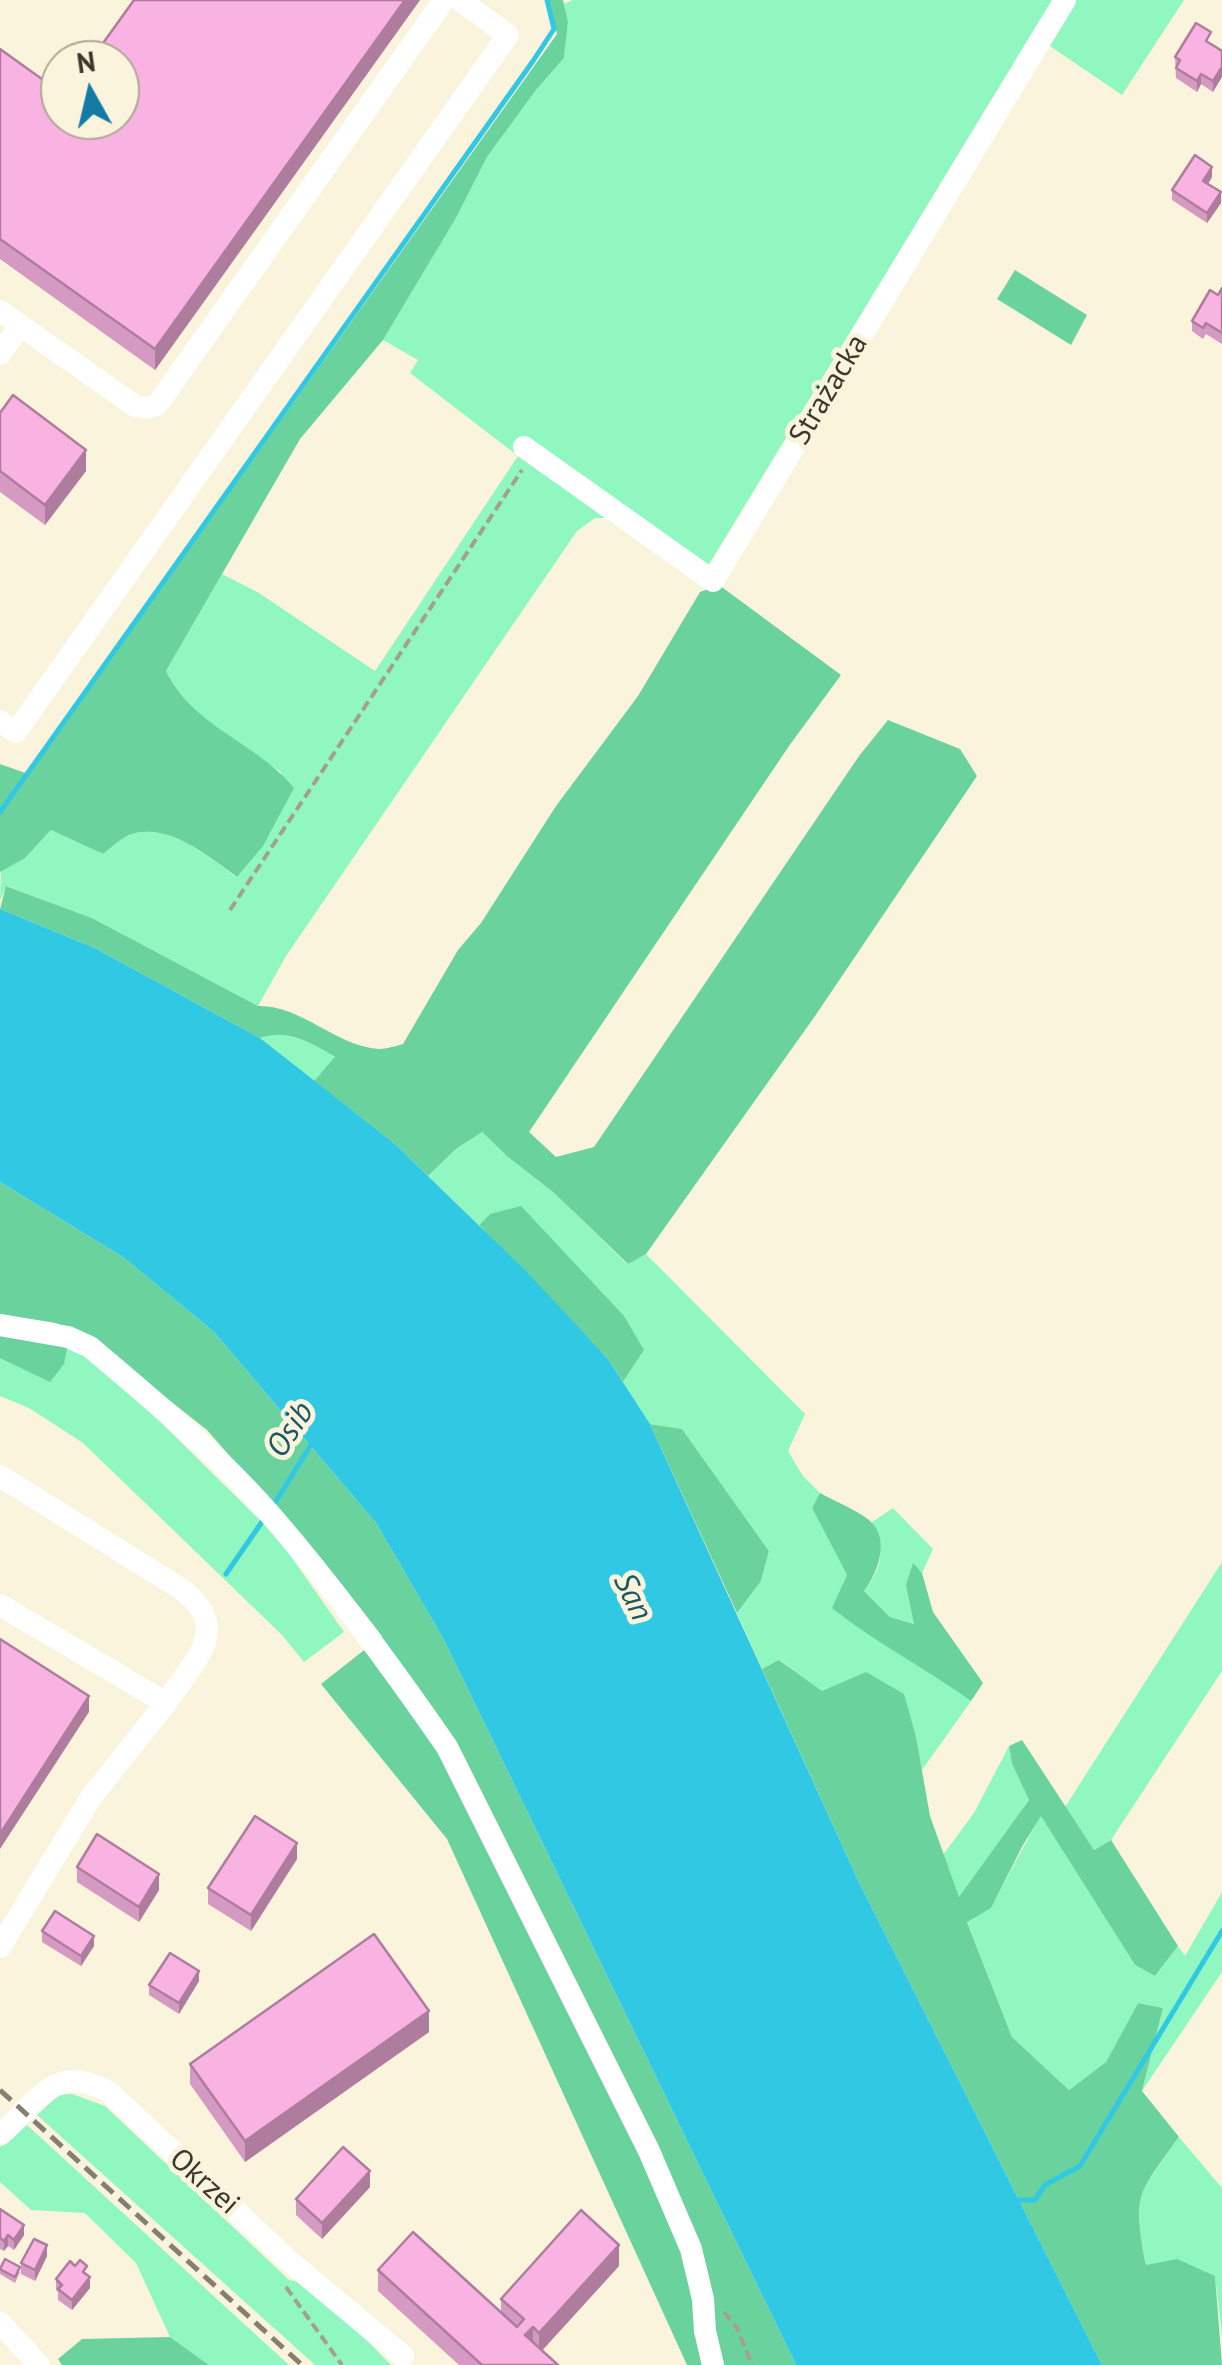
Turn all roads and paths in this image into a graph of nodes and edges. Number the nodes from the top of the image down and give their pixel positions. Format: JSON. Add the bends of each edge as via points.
{"nodes":[{"id":1,"x":444,"y":0,"type":"edge"},
{"id":2,"x":460,"y":0,"type":"edge"},
{"id":3,"x":1065,"y":0,"type":"edge"},
{"id":4,"x":0,"y":311,"type":"edge"},
{"id":5,"x":20,"y":326,"type":"junction"},
{"id":6,"x":0,"y":354,"type":"edge"},
{"id":7,"x":528,"y":451,"type":"joint"},
{"id":8,"x":0,"y":721,"type":"edge"},
{"id":9,"x":230,"y":910,"type":"dead end"},
{"id":10,"x":0,"y":1325,"type":"edge"},
{"id":11,"x":0,"y":1476,"type":"edge"},
{"id":12,"x":0,"y":1605,"type":"edge"},
{"id":13,"x":166,"y":1703,"type":"junction"},
{"id":14,"x":0,"y":1947,"type":"edge"},
{"id":15,"x":0,"y":2136,"type":"edge"},
{"id":16,"x":279,"y":2278,"type":"dead end"},
{"id":17,"x":703,"y":2299,"type":"junction"},
{"id":18,"x":0,"y":2323,"type":"edge"},
{"id":19,"x":403,"y":2356,"type":"dead end"},
{"id":20,"x":39,"y":2365,"type":"edge"},
{"id":21,"x":342,"y":2365,"type":"edge"},
{"id":22,"x":713,"y":2365,"type":"edge"},
{"id":23,"x":752,"y":2365,"type":"edge"}],
"edges":[{"from":1,"to":5,"type":"street","via":[[157,405],[135,406]]},
{"from":2,"to":8,"type":"street","via":[[508,35],[16,732]]},
{"from":3,"to":7,"type":"street","name":"Strażacka","via":[[712,581]]},
{"from":4,"to":5,"type":"street"},
{"from":5,"to":6,"type":"street"},
{"from":7,"to":9,"type":"path"},
{"from":10,"to":17,"type":"street","via":[[90,1347],[146,1394],[268,1512],[404,1685],[448,1747],[649,2151],[691,2249]]},
{"from":11,"to":13,"type":"street","via":[[178,1586],[206,1612],[204,1646]]},
{"from":12,"to":13,"type":"street"},
{"from":13,"to":14,"type":"street","via":[[92,1796]]},
{"from":15,"to":19,"type":"street","name":"Okrzei","via":[[60,2082],[100,2086]]},
{"from":16,"to":21,"type":"path"},
{"from":17,"to":22,"type":"street"},
{"from":17,"to":23,"type":"path","via":[[737,2328]]},
{"from":18,"to":20,"type":"street"}]}
